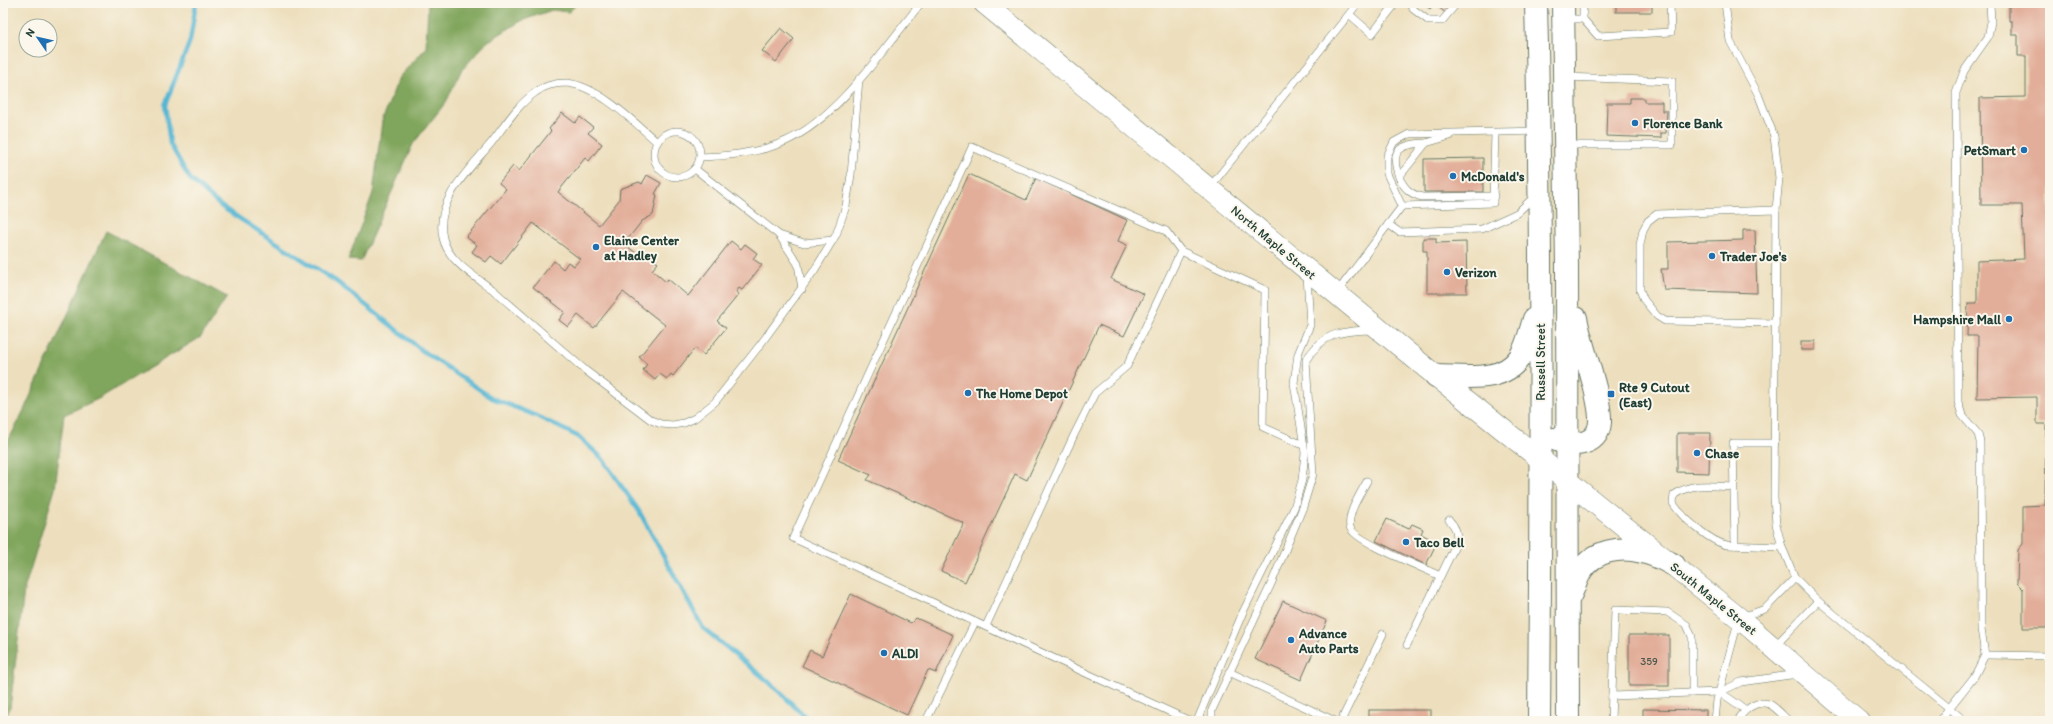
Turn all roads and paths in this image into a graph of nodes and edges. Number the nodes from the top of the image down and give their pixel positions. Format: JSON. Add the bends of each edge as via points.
{"nodes":[{"id":1,"x":921,"y":3,"type":"edge"},
{"id":2,"x":984,"y":3,"type":"edge"},
{"id":3,"x":1358,"y":3,"type":"edge"},
{"id":4,"x":1396,"y":3,"type":"edge"},
{"id":5,"x":1411,"y":3,"type":"edge"},
{"id":6,"x":1458,"y":3,"type":"edge"},
{"id":7,"x":1536,"y":3,"type":"edge"},
{"id":8,"x":1583,"y":3,"type":"edge"},
{"id":9,"x":1670,"y":3,"type":"edge"},
{"id":10,"x":1725,"y":3,"type":"edge"},
{"id":11,"x":1990,"y":3,"type":"edge"},
{"id":12,"x":1570,"y":13,"type":"edge"},
{"id":13,"x":1349,"y":14,"type":"junction"},
{"id":14,"x":1564,"y":77,"type":"junction"},
{"id":15,"x":859,"y":79,"type":"junction"},
{"id":16,"x":1539,"y":131,"type":"junction"},
{"id":17,"x":1462,"y":133,"type":"junction"},
{"id":18,"x":1495,"y":133,"type":"junction"},
{"id":19,"x":657,"y":142,"type":"junction"},
{"id":20,"x":1426,"y":143,"type":"junction"},
{"id":21,"x":1565,"y":145,"type":"junction"},
{"id":22,"x":700,"y":157,"type":"junction"},
{"id":23,"x":695,"y":169,"type":"junction"},
{"id":24,"x":1399,"y":177,"type":"junction"},
{"id":25,"x":1209,"y":188,"type":"junction"},
{"id":26,"x":1539,"y":192,"type":"junction"},
{"id":27,"x":1494,"y":196,"type":"junction"},
{"id":28,"x":1402,"y":206,"type":"junction"},
{"id":29,"x":1776,"y":210,"type":"junction"},
{"id":30,"x":1388,"y":224,"type":"junction"},
{"id":31,"x":779,"y":235,"type":"junction"},
{"id":32,"x":833,"y":240,"type":"junction"},
{"id":33,"x":1181,"y":251,"type":"junction"},
{"id":34,"x":1567,"y":266,"type":"junction"},
{"id":35,"x":1306,"y":269,"type":"junction"},
{"id":36,"x":802,"y":289,"type":"junction"},
{"id":37,"x":1336,"y":293,"type":"junction"},
{"id":38,"x":1540,"y":301,"type":"junction"},
{"id":39,"x":1775,"y":323,"type":"junction"},
{"id":40,"x":1380,"y":329,"type":"junction"},
{"id":41,"x":1436,"y":376,"type":"junction"},
{"id":42,"x":1541,"y":431,"type":"junction"},
{"id":43,"x":1775,"y":443,"type":"junction"},
{"id":44,"x":1567,"y":444,"type":"junction"},
{"id":45,"x":1304,"y":445,"type":"junction"},
{"id":46,"x":1541,"y":460,"type":"junction"},
{"id":47,"x":1566,"y":479,"type":"junction"},
{"id":48,"x":1367,"y":481,"type":"dead end"},
{"id":49,"x":1733,"y":487,"type":"junction"},
{"id":50,"x":1449,"y":520,"type":"dead end"},
{"id":51,"x":1735,"y":545,"type":"junction"},
{"id":52,"x":1782,"y":547,"type":"junction"},
{"id":53,"x":1674,"y":565,"type":"junction"},
{"id":54,"x":1440,"y":576,"type":"junction"},
{"id":55,"x":1795,"y":578,"type":"junction"},
{"id":56,"x":1568,"y":601,"type":"junction"},
{"id":57,"x":1818,"y":601,"type":"junction"},
{"id":58,"x":1739,"y":618,"type":"junction"},
{"id":59,"x":975,"y":622,"type":"junction"},
{"id":60,"x":986,"y":626,"type":"junction"},
{"id":61,"x":1383,"y":634,"type":"dead end"},
{"id":62,"x":1407,"y":645,"type":"dead end"},
{"id":63,"x":1774,"y":648,"type":"junction"},
{"id":64,"x":1985,"y":655,"type":"junction"},
{"id":65,"x":2050,"y":656,"type":"edge"},
{"id":66,"x":1229,"y":672,"type":"junction"},
{"id":67,"x":1802,"y":673,"type":"junction"},
{"id":68,"x":1720,"y":692,"type":"junction"},
{"id":69,"x":1692,"y":693,"type":"junction"},
{"id":70,"x":1612,"y":696,"type":"junction"},
{"id":71,"x":1950,"y":708,"type":"junction"},
{"id":72,"x":1746,"y":710,"type":"junction"},
{"id":73,"x":926,"y":721,"type":"edge"},
{"id":74,"x":1190,"y":721,"type":"edge"},
{"id":75,"x":1197,"y":721,"type":"edge"},
{"id":76,"x":1212,"y":721,"type":"edge"},
{"id":77,"x":1334,"y":721,"type":"edge"},
{"id":78,"x":1341,"y":721,"type":"edge"},
{"id":79,"x":1539,"y":721,"type":"edge"},
{"id":80,"x":1568,"y":721,"type":"edge"},
{"id":81,"x":1611,"y":721,"type":"edge"},
{"id":82,"x":1715,"y":721,"type":"edge"},
{"id":83,"x":1738,"y":721,"type":"edge"},
{"id":84,"x":1789,"y":721,"type":"edge"},
{"id":85,"x":1859,"y":721,"type":"edge"},
{"id":86,"x":1939,"y":721,"type":"edge"},
{"id":87,"x":1965,"y":721,"type":"edge"}],
"edges":[{"from":1,"to":15,"type":"lane"},
{"from":2,"to":25,"type":"main road","name":"North Maple Street"},
{"from":3,"to":13,"type":"lane"},
{"from":4,"to":13,"type":"lane","via":[[1372,34]]},
{"from":5,"to":6,"type":"lane","via":[[1412,9],[1429,21],[1442,21]]},
{"from":7,"to":16,"type":"highway","name":"Russell Street"},
{"from":8,"to":12,"type":"lane"},
{"from":9,"to":12,"type":"lane","via":[[1670,32],[1598,36]]},
{"from":10,"to":29,"type":"lane","via":[[1730,41],[1758,94],[1774,136],[1779,178]]},
{"from":11,"to":64,"type":"lane","via":[[1991,22],[1988,37],[1964,71],[1956,93],[1958,402],[1962,415],[1978,434],[1980,442],[1981,629]]},
{"from":12,"to":14,"type":"highway","name":"Russell Street"},
{"from":13,"to":25,"type":"lane"},
{"from":14,"to":21,"type":"highway","name":"Russell Street"},
{"from":14,"to":21,"type":"lane","via":[[1672,81],[1672,146]]},
{"from":15,"to":22,"type":"lane","via":[[820,120],[787,141],[754,151]]},
{"from":15,"to":32,"type":"lane","via":[[850,183],[844,211]]},
{"from":16,"to":18,"type":"lane"},
{"from":16,"to":26,"type":"highway","name":"Russell Street"},
{"from":17,"to":18,"type":"lane"},
{"from":17,"to":20,"type":"lane"},
{"from":17,"to":28,"type":"lane","via":[[1409,134],[1394,142],[1387,156],[1387,174]]},
{"from":18,"to":27,"type":"lane"},
{"from":19,"to":22,"type":"lane","via":[[668,133],[682,131],[698,143]]},
{"from":19,"to":23,"type":"lane","via":[[654,151],[655,161],[664,173],[678,178],[688,175]]},
{"from":19,"to":36,"type":"lane","via":[[621,112],[588,90],[567,83],[543,87],[513,113],[460,180],[448,201],[442,220],[446,246],[462,266],[612,391],[651,420],[667,424],[689,421],[701,415],[715,402]]},
{"from":20,"to":24,"type":"lane"},
{"from":20,"to":24,"type":"lane","via":[[1409,143],[1397,153],[1394,164]]},
{"from":21,"to":34,"type":"highway","name":"Russell Street"},
{"from":22,"to":23,"type":"lane"},
{"from":23,"to":31,"type":"lane"},
{"from":24,"to":27,"type":"lane","via":[[1404,187],[1413,195],[1422,197]]},
{"from":25,"to":35,"type":"main road","name":"North Maple Street"},
{"from":26,"to":30,"type":"lane","via":[[1517,213],[1482,229],[1399,232]]},
{"from":26,"to":38,"type":"highway","name":"Russell Street"},
{"from":27,"to":28,"type":"lane","via":[[1493,203]]},
{"from":28,"to":30,"type":"lane"},
{"from":29,"to":39,"type":"lane"},
{"from":29,"to":39,"type":"lane","via":[[1657,214],[1646,225],[1640,245],[1640,290],[1650,309],[1665,321]]},
{"from":30,"to":37,"type":"lane"},
{"from":31,"to":32,"type":"lane","via":[[804,243]]},
{"from":31,"to":36,"type":"lane","via":[[798,264]]},
{"from":32,"to":36,"type":"lane"},
{"from":33,"to":45,"type":"lane","via":[[1264,290],[1263,427]]},
{"from":33,"to":59,"type":"lane","via":[[1166,232],[972,147],[793,538]]},
{"from":33,"to":60,"type":"lane","via":[[1127,366],[1095,393]]},
{"from":34,"to":44,"type":"highway","name":"Russell Street"},
{"from":34,"to":44,"type":"highway","via":[[1579,333],[1598,401],[1600,419],[1594,438],[1582,445]]},
{"from":35,"to":37,"type":"main road","name":"North Maple Street"},
{"from":35,"to":45,"type":"lane","via":[[1310,324],[1298,354],[1294,383]]},
{"from":37,"to":40,"type":"main road","name":"North Maple Street"},
{"from":38,"to":41,"type":"highway","via":[[1524,350],[1509,368],[1491,376]]},
{"from":38,"to":42,"type":"highway","name":"Russell Street"},
{"from":39,"to":43,"type":"lane"},
{"from":40,"to":41,"type":"main road","name":"North Maple Street"},
{"from":40,"to":66,"type":"lane","via":[[1341,331],[1314,348],[1306,360],[1313,474],[1303,507],[1272,582]]},
{"from":41,"to":46,"type":"main road","name":"North Maple Street"},
{"from":42,"to":44,"type":"highway","via":[[1554,440]]},
{"from":42,"to":46,"type":"highway","name":"Russell Street"},
{"from":43,"to":49,"type":"lane","via":[[1732,443]]},
{"from":43,"to":52,"type":"lane","via":[[1774,498],[1776,524]]},
{"from":44,"to":47,"type":"highway","name":"Russell Street"},
{"from":45,"to":75,"type":"lane","via":[[1302,480],[1294,508],[1243,612]]},
{"from":46,"to":47,"type":"main road","name":"North Maple Street"},
{"from":46,"to":79,"type":"highway","name":"Russell Street"},
{"from":47,"to":53,"type":"main road","name":"South Maple Street"},
{"from":47,"to":56,"type":"highway","name":"Russell Street"},
{"from":48,"to":54,"type":"lane","via":[[1350,517],[1353,533],[1365,542]]},
{"from":49,"to":51,"type":"lane"},
{"from":49,"to":51,"type":"lane","via":[[1694,486],[1674,495],[1673,503],[1685,517],[1718,543]]},
{"from":50,"to":54,"type":"lane","via":[[1457,533],[1457,542]]},
{"from":51,"to":52,"type":"lane"},
{"from":52,"to":55,"type":"lane"},
{"from":53,"to":56,"type":"highway","via":[[1643,552],[1623,549],[1606,552],[1593,558],[1582,570]]},
{"from":53,"to":58,"type":"main road","name":"South Maple Street"},
{"from":54,"to":62,"type":"lane"},
{"from":55,"to":57,"type":"lane"},
{"from":55,"to":58,"type":"lane","via":[[1765,609]]},
{"from":56,"to":80,"type":"highway","name":"Russell Street"},
{"from":57,"to":63,"type":"lane"},
{"from":57,"to":71,"type":"lane"},
{"from":58,"to":63,"type":"main road","name":"South Maple Street"},
{"from":58,"to":68,"type":"lane"},
{"from":59,"to":60,"type":"lane"},
{"from":59,"to":73,"type":"lane"},
{"from":60,"to":74,"type":"lane"},
{"from":61,"to":78,"type":"lane"},
{"from":63,"to":67,"type":"main road","name":"South Maple Street"},
{"from":64,"to":65,"type":"lane"},
{"from":64,"to":71,"type":"lane","via":[[1974,677]]},
{"from":66,"to":76,"type":"lane","via":[[1212,710]]},
{"from":66,"to":77,"type":"lane"},
{"from":67,"to":68,"type":"lane","via":[[1742,682]]},
{"from":67,"to":85,"type":"main road","name":"South Maple Street"},
{"from":68,"to":69,"type":"lane"},
{"from":68,"to":72,"type":"lane"},
{"from":68,"to":82,"type":"lane"},
{"from":69,"to":70,"type":"lane"},
{"from":69,"to":70,"type":"lane","via":[[1692,637],[1686,625],[1667,612],[1615,610]]},
{"from":70,"to":81,"type":"lane"},
{"from":71,"to":86,"type":"lane"},
{"from":71,"to":87,"type":"lane"},
{"from":72,"to":83,"type":"lane"},
{"from":72,"to":84,"type":"lane","via":[[1755,704],[1769,704]]}]}
